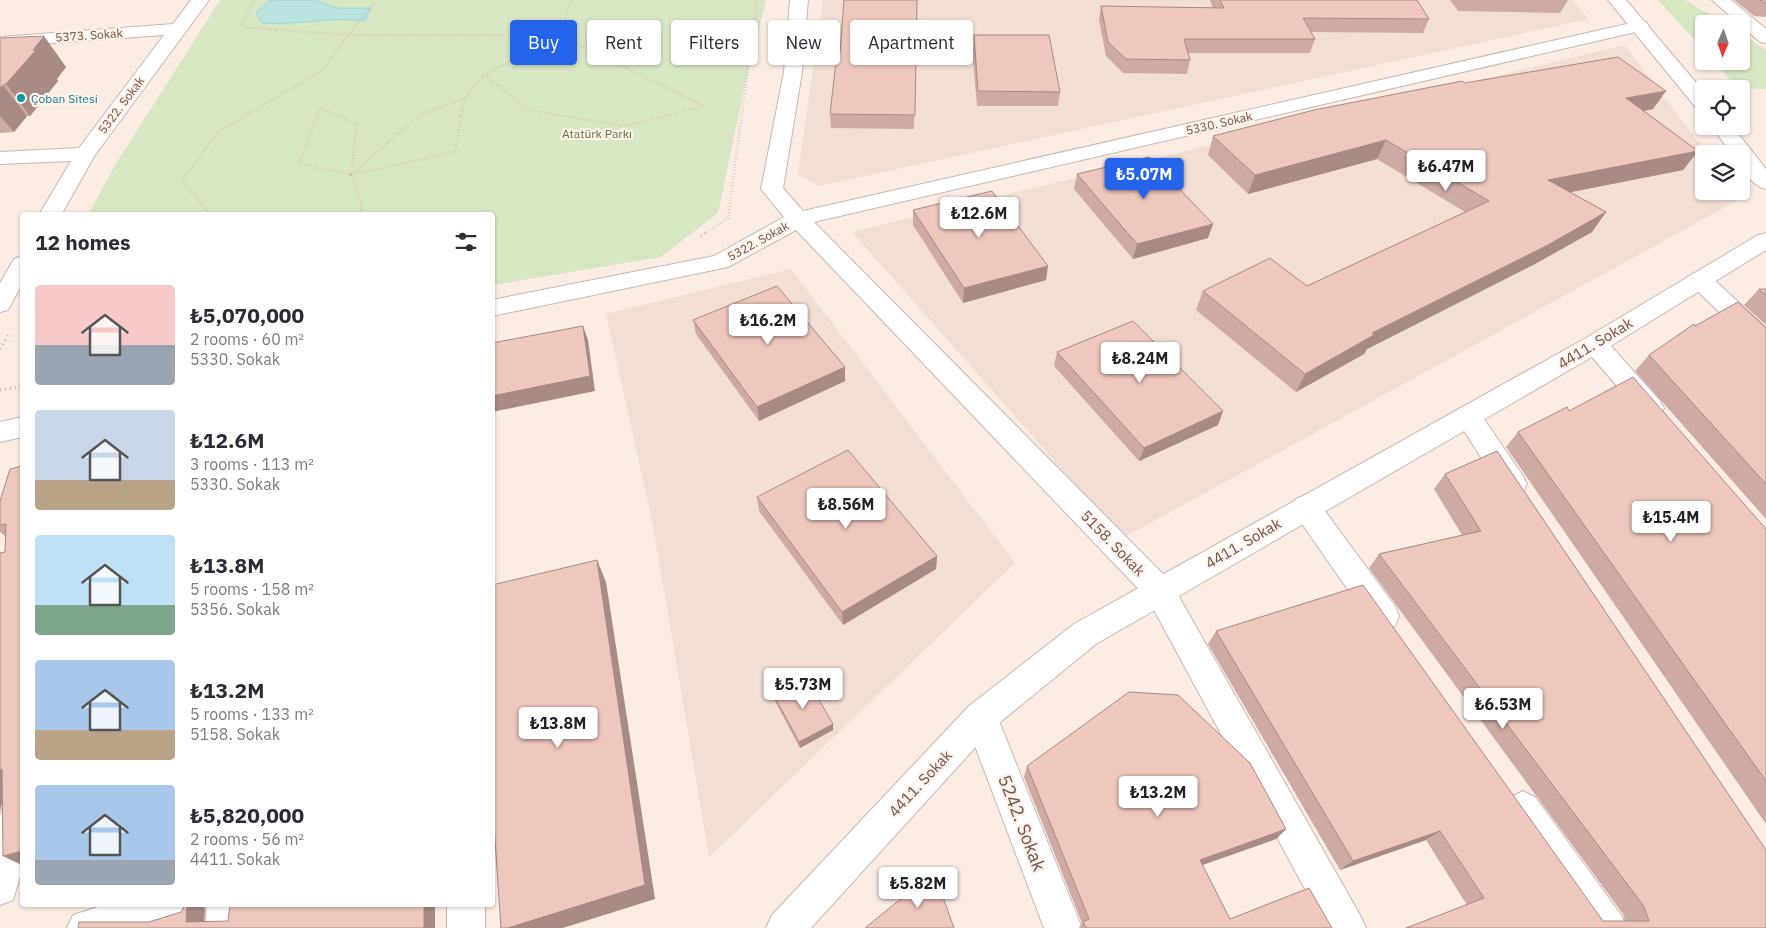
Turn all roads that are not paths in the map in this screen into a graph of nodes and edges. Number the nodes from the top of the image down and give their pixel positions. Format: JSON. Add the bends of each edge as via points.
{"nodes":[{"id":1,"x":200,"y":0,"type":"edge"},
{"id":2,"x":799,"y":0,"type":"edge"},
{"id":3,"x":1617,"y":0,"type":"edge"},
{"id":4,"x":1727,"y":5,"type":"edge"},
{"id":5,"x":1758,"y":10,"type":"edge"},
{"id":6,"x":1640,"y":26,"type":"junction"},
{"id":7,"x":178,"y":29,"type":"junction"},
{"id":8,"x":1766,"y":38,"type":"edge"},
{"id":9,"x":0,"y":42,"type":"edge"},
{"id":10,"x":1695,"y":94,"type":"edge"},
{"id":11,"x":1728,"y":135,"type":"edge"},
{"id":12,"x":85,"y":154,"type":"junction"},
{"id":13,"x":0,"y":158,"type":"edge"},
{"id":14,"x":1766,"y":183,"type":"edge"},
{"id":15,"x":52,"y":212,"type":"edge"},
{"id":16,"x":798,"y":219,"type":"junction"},
{"id":17,"x":1766,"y":240,"type":"edge"},
{"id":18,"x":20,"y":268,"type":"edge"},
{"id":19,"x":1700,"y":280,"type":"junction"},
{"id":20,"x":0,"y":304,"type":"edge"},
{"id":21,"x":495,"y":307,"type":"edge"},
{"id":22,"x":1766,"y":342,"type":"edge"},
{"id":23,"x":1595,"y":344,"type":"junction"},
{"id":24,"x":1468,"y":416,"type":"junction"},
{"id":25,"x":1665,"y":425,"type":"edge"},
{"id":26,"x":20,"y":427,"type":"edge"},
{"id":27,"x":0,"y":432,"type":"edge"},
{"id":28,"x":1528,"y":506,"type":"edge"},
{"id":29,"x":1306,"y":507,"type":"junction"},
{"id":30,"x":1159,"y":590,"type":"junction"},
{"id":31,"x":1399,"y":636,"type":"edge"},
{"id":32,"x":981,"y":717,"type":"junction"},
{"id":33,"x":1504,"y":782,"type":"edge"},
{"id":34,"x":20,"y":806,"type":"edge"},
{"id":35,"x":0,"y":887,"type":"edge"},
{"id":36,"x":176,"y":907,"type":"edge"},
{"id":37,"x":226,"y":907,"type":"edge"},
{"id":38,"x":466,"y":907,"type":"edge"},
{"id":39,"x":797,"y":922,"type":"edge"},
{"id":40,"x":86,"y":928,"type":"edge"},
{"id":41,"x":224,"y":928,"type":"edge"},
{"id":42,"x":466,"y":928,"type":"edge"},
{"id":43,"x":1063,"y":928,"type":"edge"},
{"id":44,"x":1347,"y":928,"type":"edge"},
{"id":45,"x":1608,"y":928,"type":"edge"}],
"edges":[{"from":1,"to":7,"type":"street","name":"5322. Sokak"},
{"from":2,"to":16,"type":"street","name":"5322. Sokak","via":[[793,72],[772,189]]},
{"from":3,"to":6,"type":"street"},
{"from":4,"to":5,"type":"street"},
{"from":4,"to":8,"type":"street"},
{"from":6,"to":10,"type":"street"},
{"from":6,"to":16,"type":"street","name":"5330. Sokak"},
{"from":7,"to":9,"type":"street","name":"5373. Sokak"},
{"from":7,"to":12,"type":"street","name":"5322. Sokak"},
{"from":11,"to":14,"type":"street"},
{"from":12,"to":13,"type":"street"},
{"from":12,"to":15,"type":"street","name":"5322. Sokak"},
{"from":16,"to":21,"type":"street","name":"5322. Sokak","via":[[720,262]]},
{"from":16,"to":30,"type":"street","name":"5158. Sokak"},
{"from":17,"to":19,"type":"street","name":"4411. Sokak"},
{"from":18,"to":20,"type":"street"},
{"from":19,"to":22,"type":"street"},
{"from":19,"to":23,"type":"street","name":"4411. Sokak"},
{"from":23,"to":24,"type":"street","name":"4411. Sokak"},
{"from":23,"to":25,"type":"street"},
{"from":24,"to":28,"type":"street"},
{"from":24,"to":29,"type":"street","name":"4411. Sokak"},
{"from":26,"to":27,"type":"street"},
{"from":29,"to":30,"type":"street","name":"4411. Sokak"},
{"from":29,"to":31,"type":"street"},
{"from":30,"to":32,"type":"street","name":"4411. Sokak","via":[[1084,634]]},
{"from":30,"to":44,"type":"street","name":"5158. Sokak"},
{"from":32,"to":39,"type":"street","name":"4411. Sokak"},
{"from":32,"to":43,"type":"street","name":"5242. Sokak"},
{"from":33,"to":45,"type":"street"},
{"from":34,"to":35,"type":"street"},
{"from":36,"to":40,"type":"street"},
{"from":37,"to":41,"type":"street"},
{"from":38,"to":42,"type":"street"}]}
